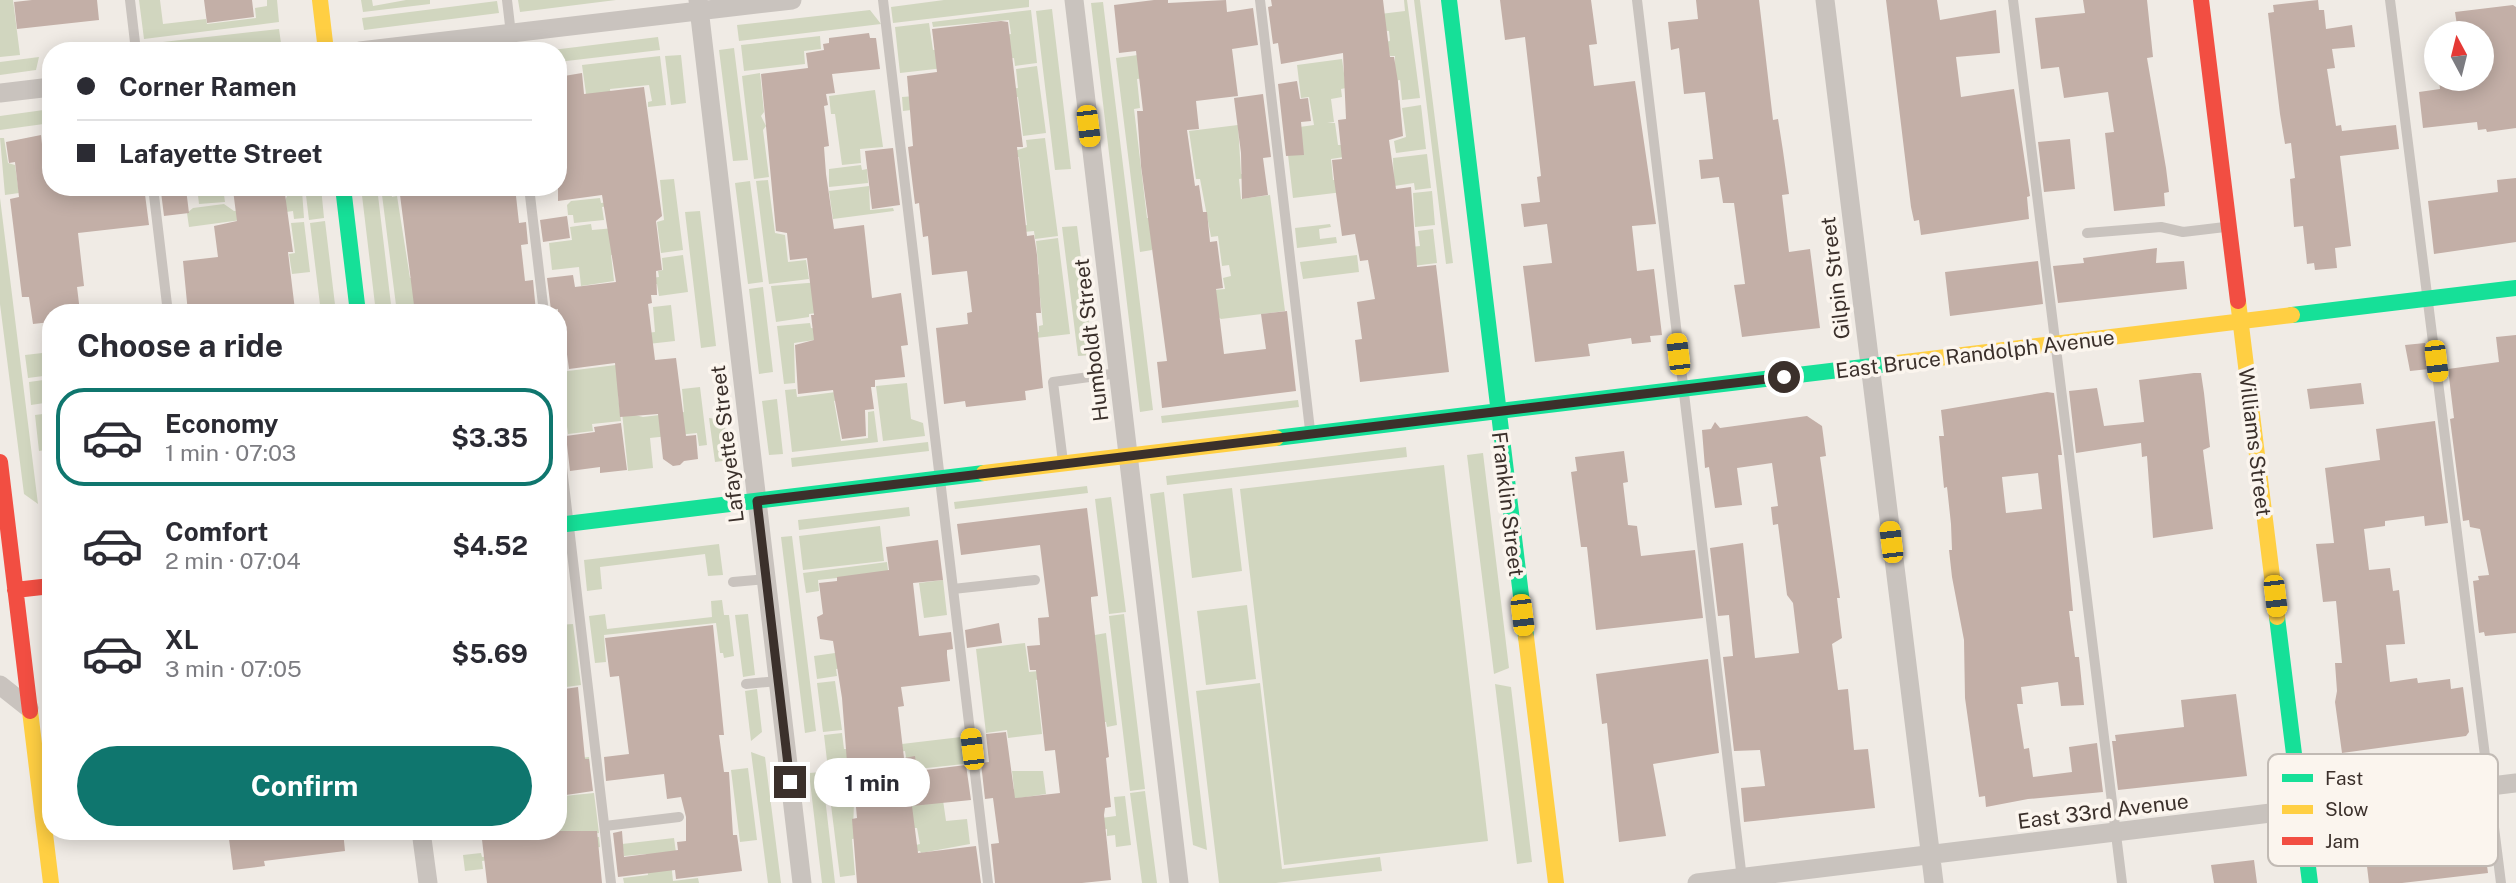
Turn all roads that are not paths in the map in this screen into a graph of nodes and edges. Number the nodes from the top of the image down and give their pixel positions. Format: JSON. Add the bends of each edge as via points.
{"nodes":[{"id":1,"x":130,"y":0,"type":"edge"},
{"id":2,"x":320,"y":0,"type":"edge"},
{"id":3,"x":507,"y":0,"type":"edge"},
{"id":4,"x":792,"y":0,"type":"edge"},
{"id":5,"x":883,"y":0,"type":"edge"},
{"id":6,"x":1074,"y":0,"type":"edge"},
{"id":7,"x":1259,"y":0,"type":"edge"},
{"id":8,"x":1449,"y":0,"type":"edge"},
{"id":9,"x":1637,"y":0,"type":"edge"},
{"id":10,"x":1825,"y":0,"type":"edge"},
{"id":11,"x":2013,"y":0,"type":"edge"},
{"id":12,"x":2201,"y":0,"type":"edge"},
{"id":13,"x":2390,"y":0,"type":"edge"},
{"id":14,"x":699,"y":5,"type":"edge"},
{"id":15,"x":135,"y":42,"type":"edge"},
{"id":16,"x":326,"y":42,"type":"edge"},
{"id":17,"x":512,"y":42,"type":"edge"},
{"id":18,"x":42,"y":89,"type":"edge"},
{"id":19,"x":0,"y":93,"type":"edge"},
{"id":20,"x":154,"y":196,"type":"edge"},
{"id":21,"x":344,"y":196,"type":"edge"},
{"id":22,"x":530,"y":196,"type":"edge"},
{"id":23,"x":2229,"y":226,"type":"junction"},
{"id":24,"x":2087,"y":233,"type":"dead end"},
{"id":25,"x":2516,"y":288,"type":"edge"},
{"id":26,"x":2428,"y":298,"type":"junction"},
{"id":27,"x":167,"y":304,"type":"edge"},
{"id":28,"x":357,"y":304,"type":"edge"},
{"id":29,"x":543,"y":304,"type":"edge"},
{"id":30,"x":2240,"y":321,"type":"junction"},
{"id":31,"x":2057,"y":345,"type":"junction"},
{"id":32,"x":1869,"y":367,"type":"junction"},
{"id":33,"x":1118,"y":373,"type":"junction"},
{"id":34,"x":1682,"y":389,"type":"junction"},
{"id":35,"x":1497,"y":411,"type":"junction"},
{"id":36,"x":1311,"y":434,"type":"junction"},
{"id":37,"x":1128,"y":456,"type":"junction"},
{"id":38,"x":0,"y":464,"type":"edge"},
{"id":39,"x":1063,"y":464,"type":"junction"},
{"id":40,"x":940,"y":479,"type":"junction"},
{"id":41,"x":757,"y":501,"type":"junction"},
{"id":42,"x":567,"y":524,"type":"edge"},
{"id":43,"x":4,"y":533,"type":"edge"},
{"id":44,"x":567,"y":546,"type":"edge"},
{"id":45,"x":766,"y":579,"type":"junction"},
{"id":46,"x":1035,"y":580,"type":"dead end"},
{"id":47,"x":733,"y":582,"type":"dead end"},
{"id":48,"x":42,"y":587,"type":"edge"},
{"id":49,"x":953,"y":589,"type":"junction"},
{"id":50,"x":15,"y":590,"type":"junction"},
{"id":51,"x":778,"y":681,"type":"junction"},
{"id":52,"x":746,"y":684,"type":"dead end"},
{"id":53,"x":0,"y":685,"type":"edge"},
{"id":54,"x":29,"y":708,"type":"junction"},
{"id":55,"x":2294,"y":754,"type":"edge"},
{"id":56,"x":2485,"y":754,"type":"edge"},
{"id":57,"x":2516,"y":783,"type":"edge"},
{"id":58,"x":2498,"y":785,"type":"edge"},
{"id":59,"x":42,"y":811,"type":"edge"},
{"id":60,"x":2268,"y":813,"type":"edge"},
{"id":61,"x":679,"y":817,"type":"dead end"},
{"id":62,"x":605,"y":826,"type":"junction"},
{"id":63,"x":2116,"y":832,"type":"junction"},
{"id":64,"x":46,"y":840,"type":"edge"},
{"id":65,"x":422,"y":840,"type":"edge"},
{"id":66,"x":1930,"y":855,"type":"junction"},
{"id":67,"x":2498,"y":859,"type":"edge"},
{"id":68,"x":50,"y":874,"type":"edge"},
{"id":69,"x":1742,"y":880,"type":"edge"},
{"id":70,"x":35,"y":883,"type":"edge"},
{"id":71,"x":428,"y":883,"type":"edge"},
{"id":72,"x":611,"y":883,"type":"edge"},
{"id":73,"x":802,"y":883,"type":"edge"},
{"id":74,"x":988,"y":883,"type":"edge"},
{"id":75,"x":1179,"y":883,"type":"edge"},
{"id":76,"x":1556,"y":883,"type":"edge"},
{"id":77,"x":1697,"y":883,"type":"edge"},
{"id":78,"x":1934,"y":883,"type":"edge"},
{"id":79,"x":2122,"y":883,"type":"edge"},
{"id":80,"x":2501,"y":883,"type":"edge"}],
"edges":[{"from":1,"to":15,"type":"lane"},
{"from":2,"to":16,"type":"street"},
{"from":3,"to":17,"type":"lane"},
{"from":4,"to":14,"type":"street"},
{"from":5,"to":40,"type":"lane"},
{"from":6,"to":33,"type":"street","name":"Humboldt Street"},
{"from":7,"to":36,"type":"lane"},
{"from":8,"to":35,"type":"street","name":"Franklin Street"},
{"from":9,"to":34,"type":"lane"},
{"from":10,"to":32,"type":"street","name":"Gilpin Street"},
{"from":11,"to":31,"type":"lane"},
{"from":12,"to":23,"type":"street","name":"Williams Street"},
{"from":13,"to":26,"type":"lane"},
{"from":14,"to":17,"type":"street"},
{"from":14,"to":41,"type":"street","name":"Lafayette Street"},
{"from":18,"to":19,"type":"street"},
{"from":20,"to":27,"type":"lane"},
{"from":21,"to":28,"type":"street"},
{"from":22,"to":29,"type":"lane"},
{"from":23,"to":24,"type":"lane","via":[[2183,232],[2161,227]]},
{"from":23,"to":30,"type":"street","name":"Williams Street"},
{"from":25,"to":26,"type":"street","name":"East Bruce Randolph Avenue"},
{"from":26,"to":30,"type":"street","name":"East Bruce Randolph Avenue"},
{"from":26,"to":56,"type":"lane"},
{"from":30,"to":31,"type":"street","name":"East Bruce Randolph Avenue"},
{"from":30,"to":55,"type":"street","name":"Williams Street"},
{"from":31,"to":32,"type":"street","name":"East Bruce Randolph Avenue"},
{"from":31,"to":63,"type":"lane"},
{"from":32,"to":34,"type":"street","name":"East Bruce Randolph Avenue"},
{"from":32,"to":66,"type":"street","name":"Gilpin Street"},
{"from":33,"to":37,"type":"street","name":"Humboldt Street"},
{"from":33,"to":39,"type":"lane","via":[[1053,382]]},
{"from":34,"to":35,"type":"street","name":"East Bruce Randolph Avenue"},
{"from":34,"to":69,"type":"lane"},
{"from":35,"to":36,"type":"street","name":"East Bruce Randolph Avenue"},
{"from":35,"to":76,"type":"street","name":"Franklin Street"},
{"from":36,"to":37,"type":"street","name":"East Bruce Randolph Avenue"},
{"from":37,"to":39,"type":"street","name":"East Bruce Randolph Avenue"},
{"from":37,"to":75,"type":"street","name":"Humboldt Street"},
{"from":38,"to":43,"type":"street"},
{"from":39,"to":40,"type":"street","name":"East Bruce Randolph Avenue"},
{"from":40,"to":41,"type":"street","name":"East Bruce Randolph Avenue"},
{"from":40,"to":49,"type":"lane"},
{"from":41,"to":42,"type":"street","name":"East Bruce Randolph Avenue"},
{"from":41,"to":45,"type":"street","name":"Lafayette Street"},
{"from":43,"to":50,"type":"street"},
{"from":44,"to":62,"type":"lane"},
{"from":45,"to":47,"type":"lane"},
{"from":45,"to":51,"type":"street","name":"Lafayette Street"},
{"from":46,"to":49,"type":"lane"},
{"from":48,"to":50,"type":"street"},
{"from":49,"to":74,"type":"lane"},
{"from":50,"to":54,"type":"street"},
{"from":51,"to":52,"type":"lane"},
{"from":51,"to":73,"type":"street","name":"Lafayette Street"},
{"from":53,"to":54,"type":"street"},
{"from":54,"to":59,"type":"street"},
{"from":57,"to":58,"type":"street","name":"East 33rd Avenue"},
{"from":60,"to":63,"type":"street","name":"East 33rd Avenue"},
{"from":61,"to":62,"type":"lane"},
{"from":62,"to":72,"type":"lane"},
{"from":63,"to":66,"type":"street","name":"East 33rd Avenue"},
{"from":63,"to":79,"type":"lane"},
{"from":64,"to":68,"type":"street"},
{"from":65,"to":71,"type":"street"},
{"from":66,"to":69,"type":"street","name":"East 33rd Avenue"},
{"from":66,"to":78,"type":"street","name":"Gilpin Street"},
{"from":67,"to":80,"type":"lane"},
{"from":68,"to":70,"type":"street"},
{"from":69,"to":77,"type":"street","name":"East 33rd Avenue"}]}
